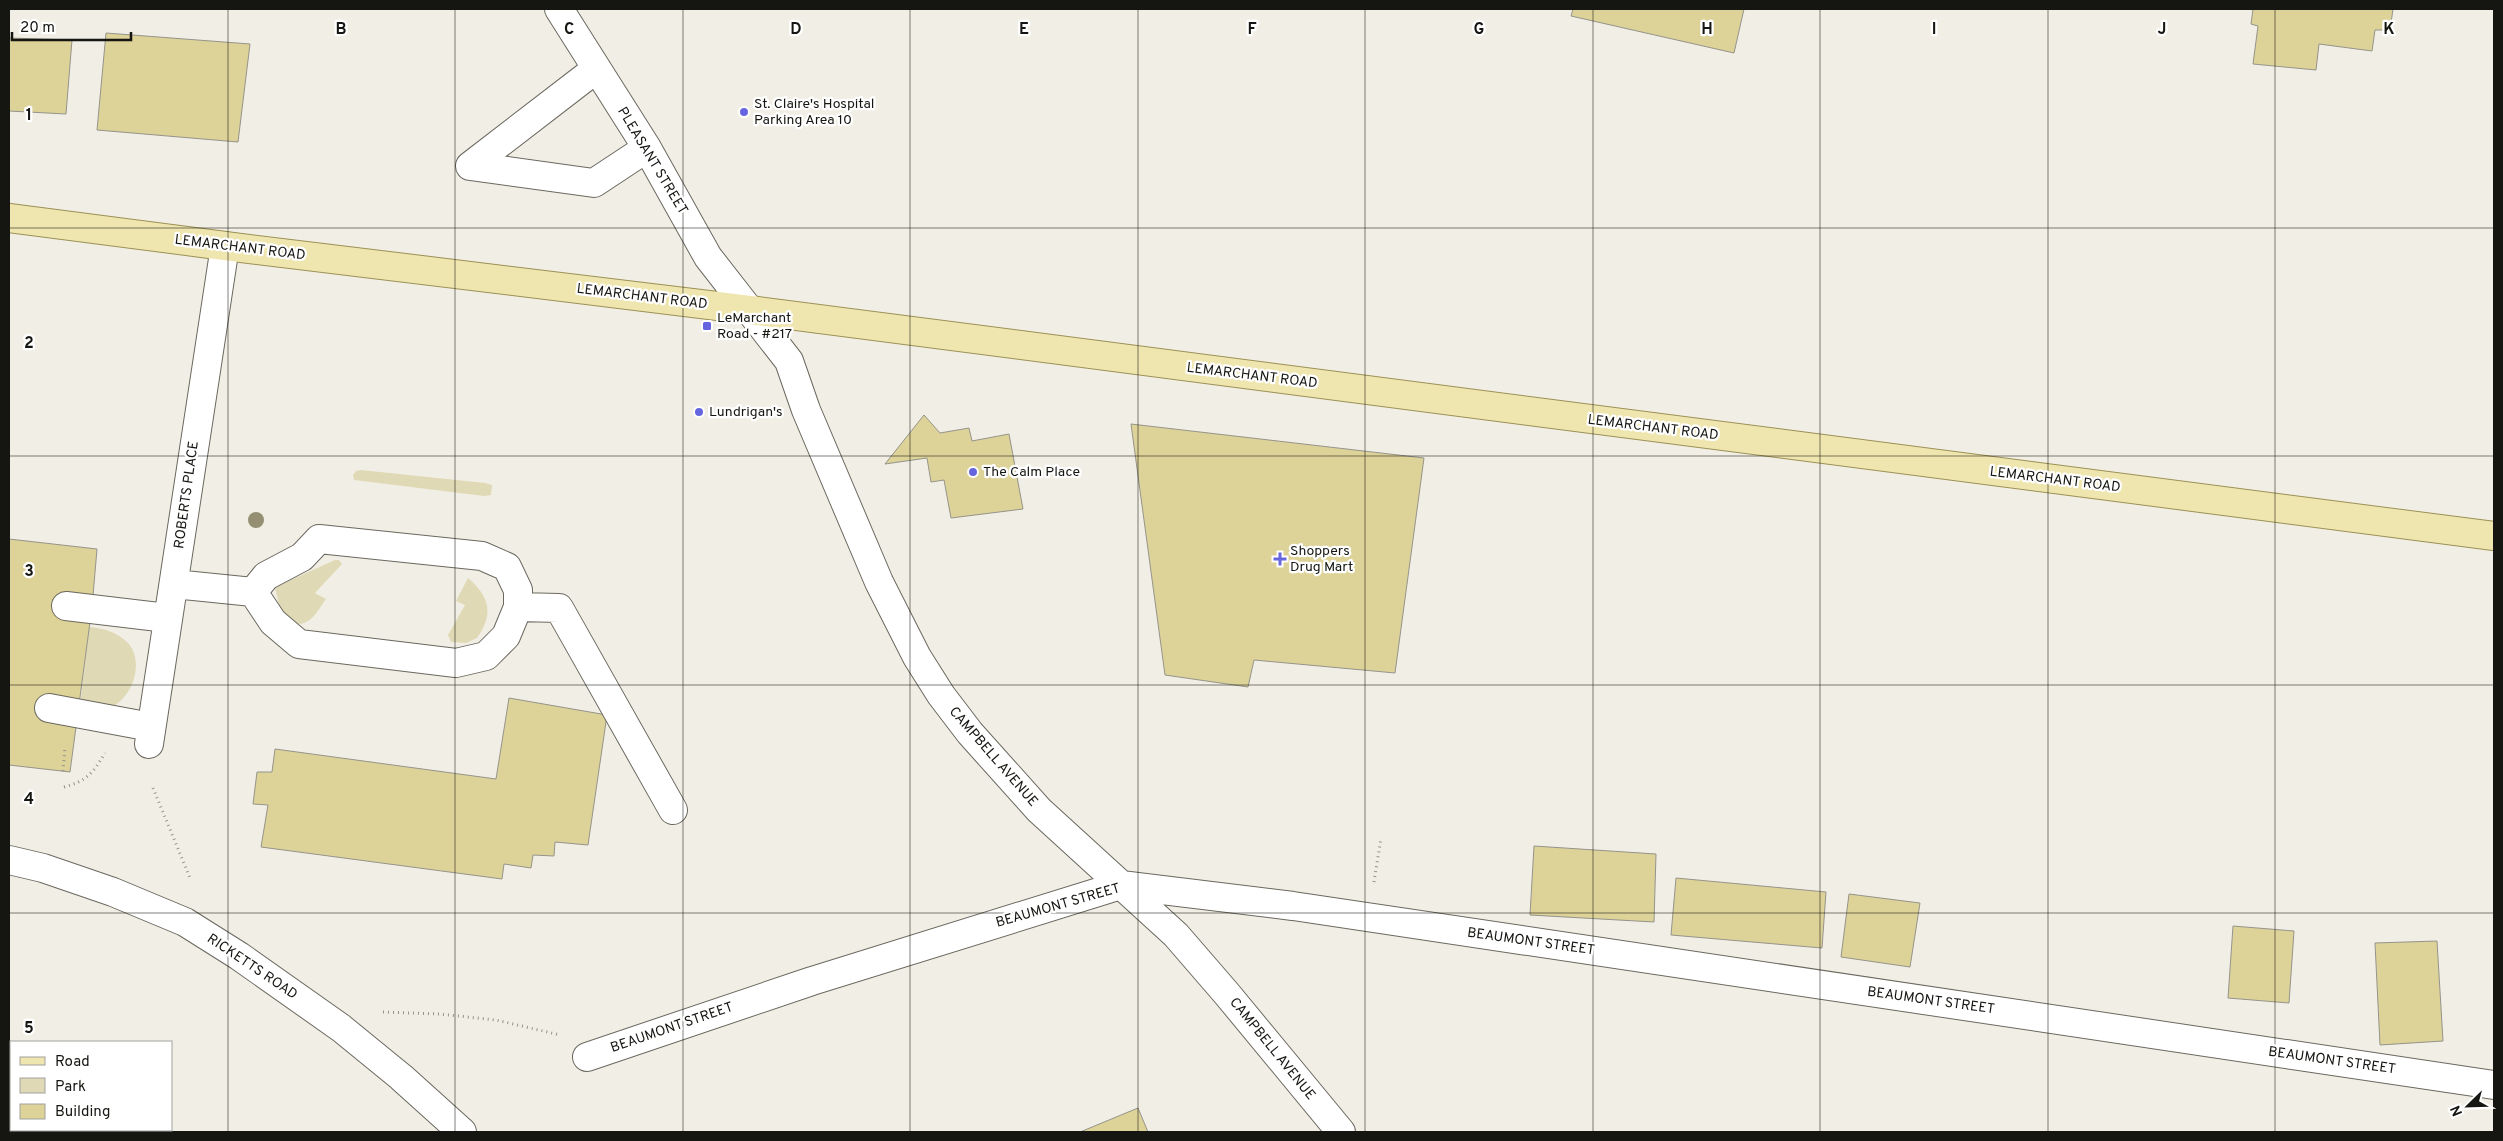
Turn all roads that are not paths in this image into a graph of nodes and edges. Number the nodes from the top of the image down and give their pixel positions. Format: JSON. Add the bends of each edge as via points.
{"nodes":[{"id":1,"x":559,"y":9,"type":"edge"},
{"id":2,"x":596,"y":69,"type":"junction"},
{"id":3,"x":647,"y":148,"type":"junction"},
{"id":4,"x":9,"y":218,"type":"edge"},
{"id":5,"x":225,"y":246,"type":"junction"},
{"id":6,"x":750,"y":310,"type":"junction"},
{"id":7,"x":2494,"y":536,"type":"edge"},
{"id":8,"x":174,"y":584,"type":"junction"},
{"id":9,"x":253,"y":592,"type":"junction"},
{"id":10,"x":66,"y":606,"type":"dead end"},
{"id":11,"x":518,"y":607,"type":"junction"},
{"id":12,"x":167,"y":618,"type":"junction"},
{"id":13,"x":49,"y":708,"type":"dead end"},
{"id":14,"x":673,"y":810,"type":"dead end"},
{"id":15,"x":9,"y":860,"type":"edge"},
{"id":16,"x":1121,"y":885,"type":"junction"},
{"id":17,"x":587,"y":1057,"type":"road end"},
{"id":18,"x":2494,"y":1085,"type":"edge"},
{"id":19,"x":462,"y":1132,"type":"edge"},
{"id":20,"x":1340,"y":1132,"type":"edge"}],
"edges":[{"from":1,"to":2,"type":"street","name":"PLEASANT STREET"},
{"from":2,"to":3,"type":"street","name":"PLEASANT STREET"},
{"from":2,"to":3,"type":"street","via":[[470,166],[594,183]]},
{"from":3,"to":6,"type":"street","name":"PLEASANT STREET","via":[[708,257]]},
{"from":4,"to":5,"type":"main road","name":"LEMARCHANT ROAD"},
{"from":5,"to":6,"type":"main road","name":"LEMARCHANT ROAD"},
{"from":5,"to":8,"type":"street","name":"ROBERTS PLACE"},
{"from":6,"to":7,"type":"main road","name":"LEMARCHANT ROAD"},
{"from":6,"to":16,"type":"street","name":"CAMPBELL AVENUE","via":[[789,361],[806,410],[879,582],[940,695],[1040,810]]},
{"from":8,"to":9,"type":"street"},
{"from":8,"to":12,"type":"street","name":"ROBERTS PLACE"},
{"from":9,"to":11,"type":"street","via":[[273,622],[299,644],[456,662],[486,656],[506,636]]},
{"from":9,"to":11,"type":"street","via":[[266,576],[302,557],[319,539],[482,556],[507,568],[518,590]]},
{"from":10,"to":12,"type":"street"},
{"from":11,"to":14,"type":"street","via":[[559,608]]},
{"from":12,"to":13,"type":"street","name":"ROBERTS PLACE","via":[[150,736]]},
{"from":15,"to":19,"type":"street","name":"RICKETTS ROAD","via":[[44,868],[113,892],[185,922],[341,1028]]},
{"from":16,"to":17,"type":"street","name":"BEAUMONT STREET","via":[[812,981]]},
{"from":16,"to":18,"type":"street","name":"BEAUMONT STREET","via":[[1369,918]]},
{"from":16,"to":20,"type":"street","name":"CAMPBELL AVENUE","via":[[1176,935]]}]}
